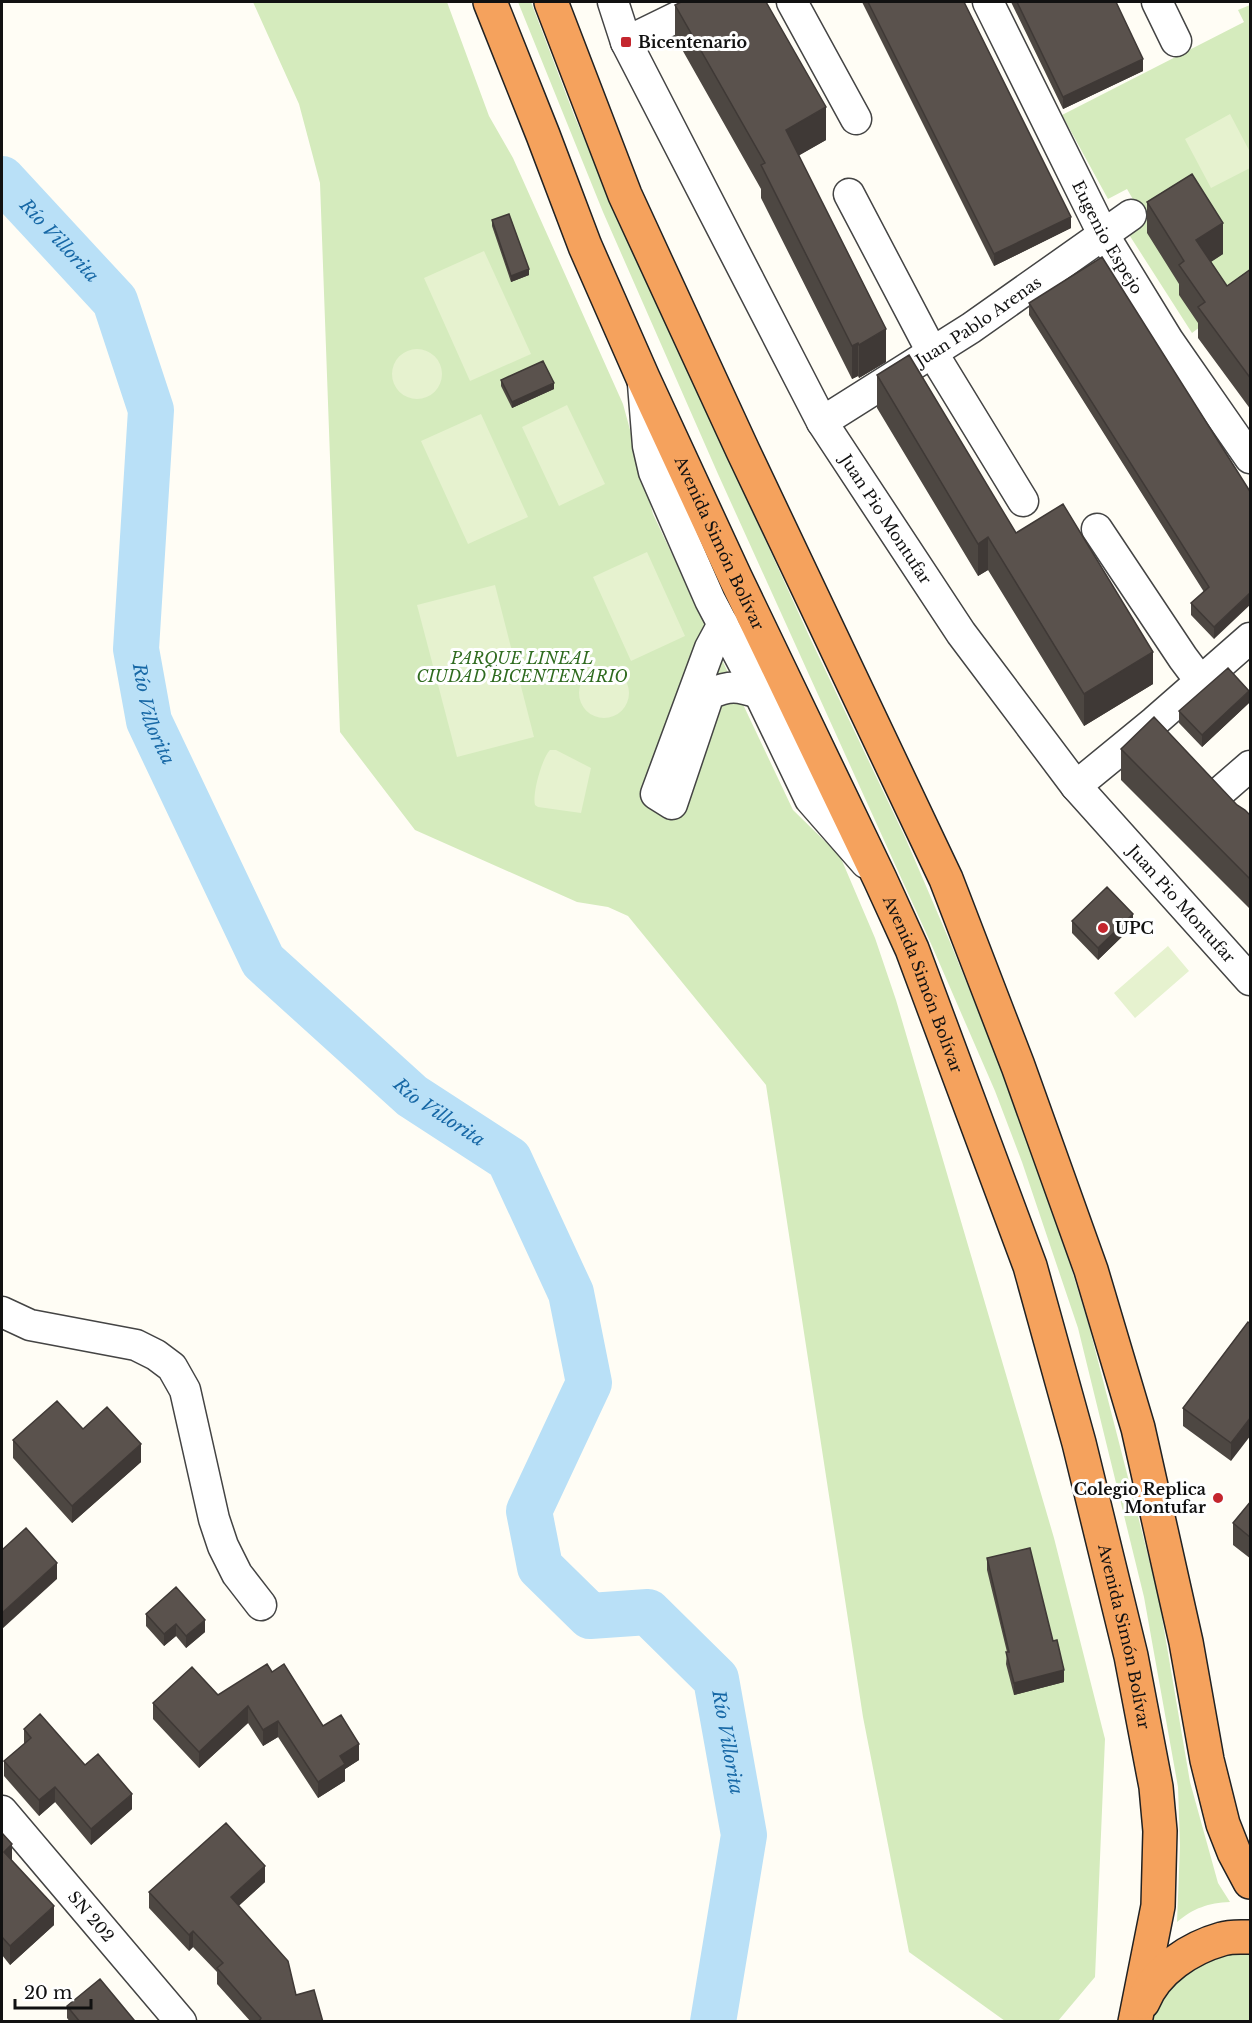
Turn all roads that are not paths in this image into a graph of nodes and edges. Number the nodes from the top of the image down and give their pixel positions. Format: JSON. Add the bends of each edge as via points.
{"nodes":[{"id":1,"x":489,"y":2,"type":"edge"},
{"id":2,"x":550,"y":2,"type":"edge"},
{"id":3,"x":613,"y":2,"type":"edge"},
{"id":4,"x":708,"y":2,"type":"edge"},
{"id":5,"x":792,"y":2,"type":"edge"},
{"id":6,"x":988,"y":2,"type":"edge"},
{"id":7,"x":1157,"y":2,"type":"edge"},
{"id":8,"x":1176,"y":41,"type":"dead end"},
{"id":9,"x":627,"y":42,"type":"junction"},
{"id":10,"x":856,"y":119,"type":"dead end"},
{"id":11,"x":849,"y":194,"type":"dead end"},
{"id":12,"x":1131,"y":215,"type":"dead end"},
{"id":13,"x":1103,"y":234,"type":"junction"},
{"id":14,"x":932,"y":352,"type":"junction"},
{"id":15,"x":643,"y":378,"type":"junction"},
{"id":16,"x":822,"y":422,"type":"junction"},
{"id":17,"x":1251,"y":458,"type":"edge"},
{"id":18,"x":1023,"y":501,"type":"dead end"},
{"id":19,"x":1098,"y":529,"type":"dead end"},
{"id":20,"x":723,"y":624,"type":"junction"},
{"id":21,"x":1251,"y":638,"type":"edge"},
{"id":22,"x":1201,"y":682,"type":"junction"},
{"id":23,"x":759,"y":693,"type":"junction"},
{"id":24,"x":1154,"y":722,"type":"junction"},
{"id":25,"x":1175,"y":746,"type":"edge"},
{"id":26,"x":1251,"y":766,"type":"edge"},
{"id":27,"x":1076,"y":786,"type":"junction"},
{"id":28,"x":1220,"y":792,"type":"edge"},
{"id":29,"x":880,"y":879,"type":"junction"},
{"id":30,"x":1251,"y":980,"type":"edge"},
{"id":31,"x":2,"y":1312,"type":"edge"},
{"id":32,"x":261,"y":1605,"type":"dead end"},
{"id":33,"x":2,"y":1811,"type":"edge"},
{"id":34,"x":1251,"y":1882,"type":"edge"},
{"id":35,"x":1251,"y":1937,"type":"edge"},
{"id":36,"x":181,"y":2022,"type":"edge"},
{"id":37,"x":1136,"y":2022,"type":"edge"}],
"edges":[{"from":1,"to":15,"type":"highway","name":"Avenida Simón Bolívar","via":[[585,246]]},
{"from":2,"to":34,"type":"highway","via":[[625,195],[946,879],[1018,1066],[1091,1270],[1138,1428],[1186,1642],[1207,1760],[1223,1824]]},
{"from":3,"to":9,"type":"street","name":"Juan Pio Montufar"},
{"from":4,"to":9,"type":"street"},
{"from":5,"to":10,"type":"street"},
{"from":6,"to":13,"type":"street","name":"Eugenio Espejo"},
{"from":7,"to":8,"type":"street"},
{"from":9,"to":16,"type":"street","name":"Juan Pio Montufar"},
{"from":11,"to":14,"type":"street"},
{"from":12,"to":13,"type":"street","name":"Juan Pablo Arenas"},
{"from":13,"to":14,"type":"street","name":"Juan Pablo Arenas"},
{"from":13,"to":17,"type":"street","name":"Eugenio Espejo","via":[[1168,340]]},
{"from":14,"to":16,"type":"street","name":"Juan Pablo Arenas"},
{"from":14,"to":18,"type":"street"},
{"from":15,"to":20,"type":"street","via":[[654,472]]},
{"from":15,"to":29,"type":"highway","name":"Avenida Simón Bolívar"},
{"from":16,"to":27,"type":"street","name":"Juan Pio Montufar","via":[[961,633]]},
{"from":19,"to":22,"type":"street"},
{"from":20,"to":23,"type":"street"},
{"from":20,"to":23,"type":"street","via":[[710,648],[656,794],[672,804],[709,694],[726,686]]},
{"from":21,"to":22,"type":"street"},
{"from":22,"to":24,"type":"street"},
{"from":23,"to":29,"type":"street","via":[[810,799]]},
{"from":24,"to":25,"type":"street"},
{"from":24,"to":27,"type":"street"},
{"from":26,"to":28,"type":"street"},
{"from":27,"to":30,"type":"street","name":"Juan Pio Montufar"},
{"from":29,"to":37,"type":"highway","name":"Avenida Simón Bolívar","via":[[912,950],[1030,1266],[1069,1401],[1131,1656],[1156,1787],[1161,1843],[1158,1906]]},
{"from":31,"to":32,"type":"street","via":[[30,1325],[136,1345],[172,1367],[185,1390],[223,1546],[237,1574]]},
{"from":33,"to":36,"type":"street","name":"SN 202"},
{"from":35,"to":37,"type":"highway","name":"Avenida Simón Bolívar","via":[[1224,1938],[1192,1950],[1165,1971],[1144,1998]]}]}
